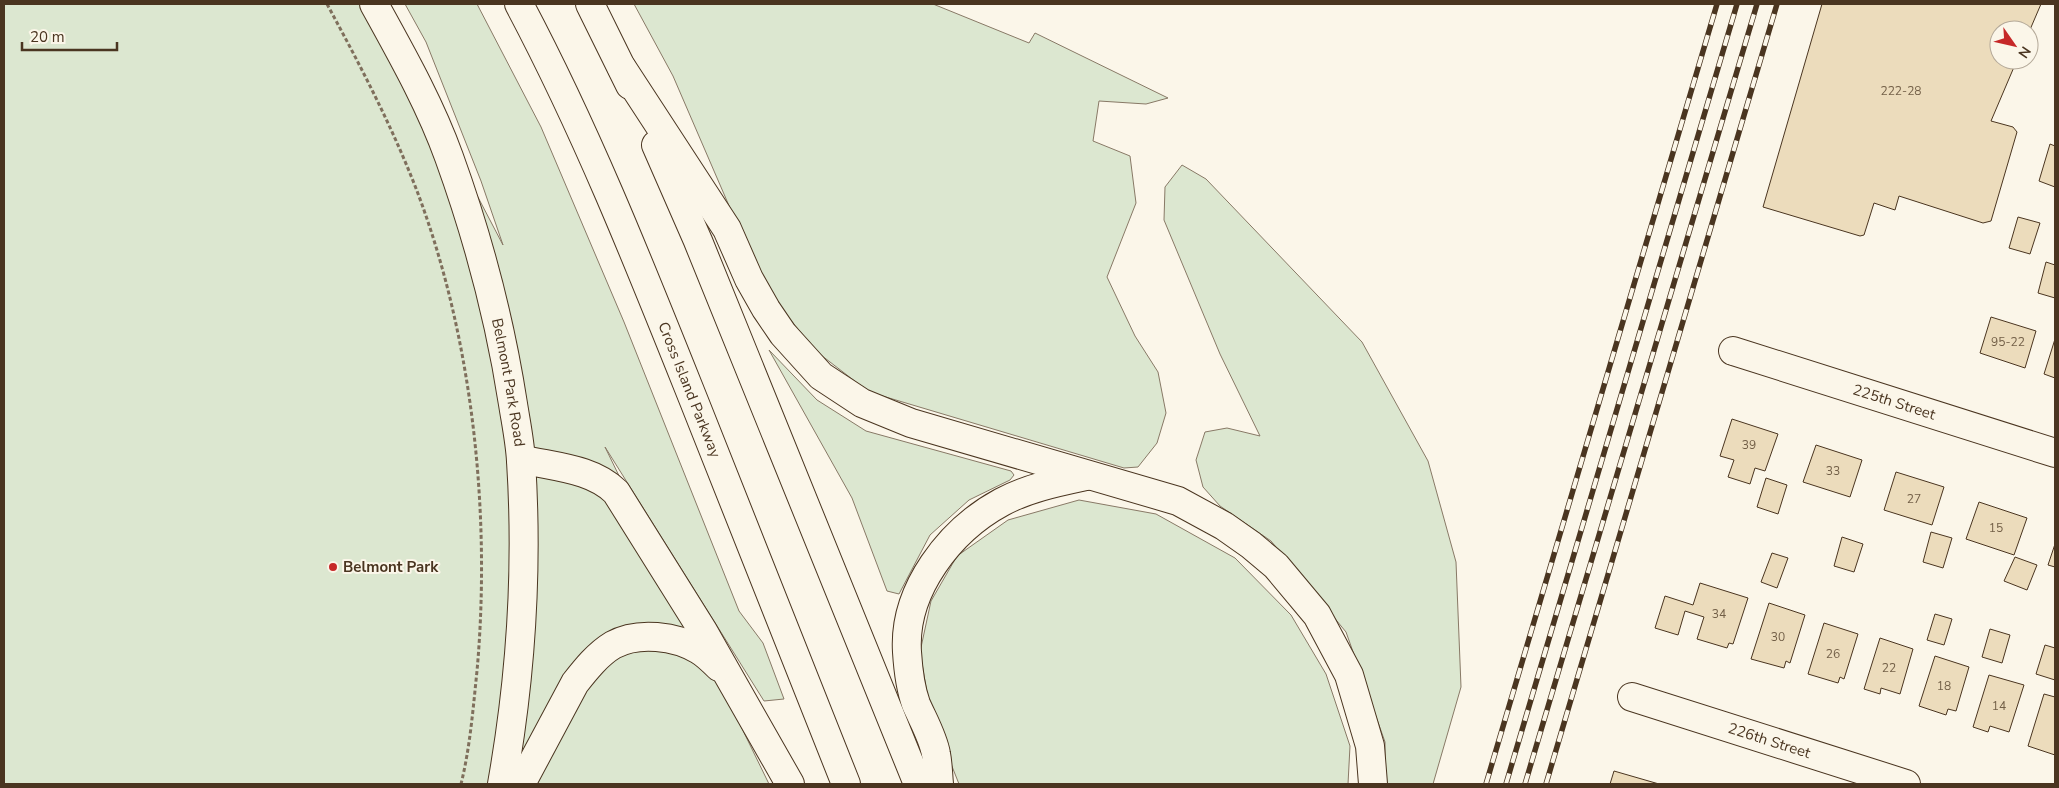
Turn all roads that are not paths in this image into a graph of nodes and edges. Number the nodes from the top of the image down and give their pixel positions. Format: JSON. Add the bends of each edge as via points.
{"nodes":[{"id":1,"x":374,"y":4,"type":"edge"},
{"id":2,"x":519,"y":4,"type":"edge"},
{"id":3,"x":590,"y":4,"type":"edge"},
{"id":4,"x":622,"y":68,"type":"junction"},
{"id":5,"x":1733,"y":351,"type":"dead end"},
{"id":6,"x":2055,"y":453,"type":"edge"},
{"id":7,"x":521,"y":459,"type":"junction"},
{"id":8,"x":1087,"y":476,"type":"junction"},
{"id":9,"x":726,"y":673,"type":"junction"},
{"id":10,"x":1632,"y":697,"type":"dead end"},
{"id":11,"x":502,"y":784,"type":"edge"},
{"id":12,"x":521,"y":784,"type":"edge"},
{"id":13,"x":790,"y":784,"type":"edge"},
{"id":14,"x":846,"y":784,"type":"edge"},
{"id":15,"x":918,"y":784,"type":"edge"},
{"id":16,"x":939,"y":784,"type":"edge"},
{"id":17,"x":1373,"y":784,"type":"edge"},
{"id":18,"x":1906,"y":784,"type":"edge"}],
"edges":[{"from":1,"to":7,"type":"main road","name":"Belmont Park Road","via":[[401,52],[452,164],[484,262],[509,380]]},
{"from":2,"to":14,"type":"main road","name":"Cross Island Parkway","via":[[550,61],[640,266]]},
{"from":3,"to":4,"type":"main road"},
{"from":4,"to":8,"type":"main road","via":[[727,229],[766,309],[821,376],[885,414]]},
{"from":4,"to":15,"type":"main road","via":[[698,241]]},
{"from":5,"to":6,"type":"main road","name":"225th Street"},
{"from":7,"to":9,"type":"main road","via":[[592,476],[606,482],[616,492]]},
{"from":7,"to":11,"type":"main road","name":"Belmont Park Road","via":[[524,549],[521,650]]},
{"from":8,"to":16,"type":"main road","via":[[1025,492],[977,518],[940,555],[916,595],[907,652],[915,702],[936,752]]},
{"from":8,"to":17,"type":"main road","via":[[1152,492],[1186,505],[1251,545],[1276,566],[1318,615],[1349,675],[1370,746]]},
{"from":9,"to":12,"type":"main road","via":[[701,651],[685,643],[650,637],[614,644],[586,668],[575,683]]},
{"from":9,"to":13,"type":"main road"},
{"from":10,"to":18,"type":"main road","name":"226th Street"}]}
